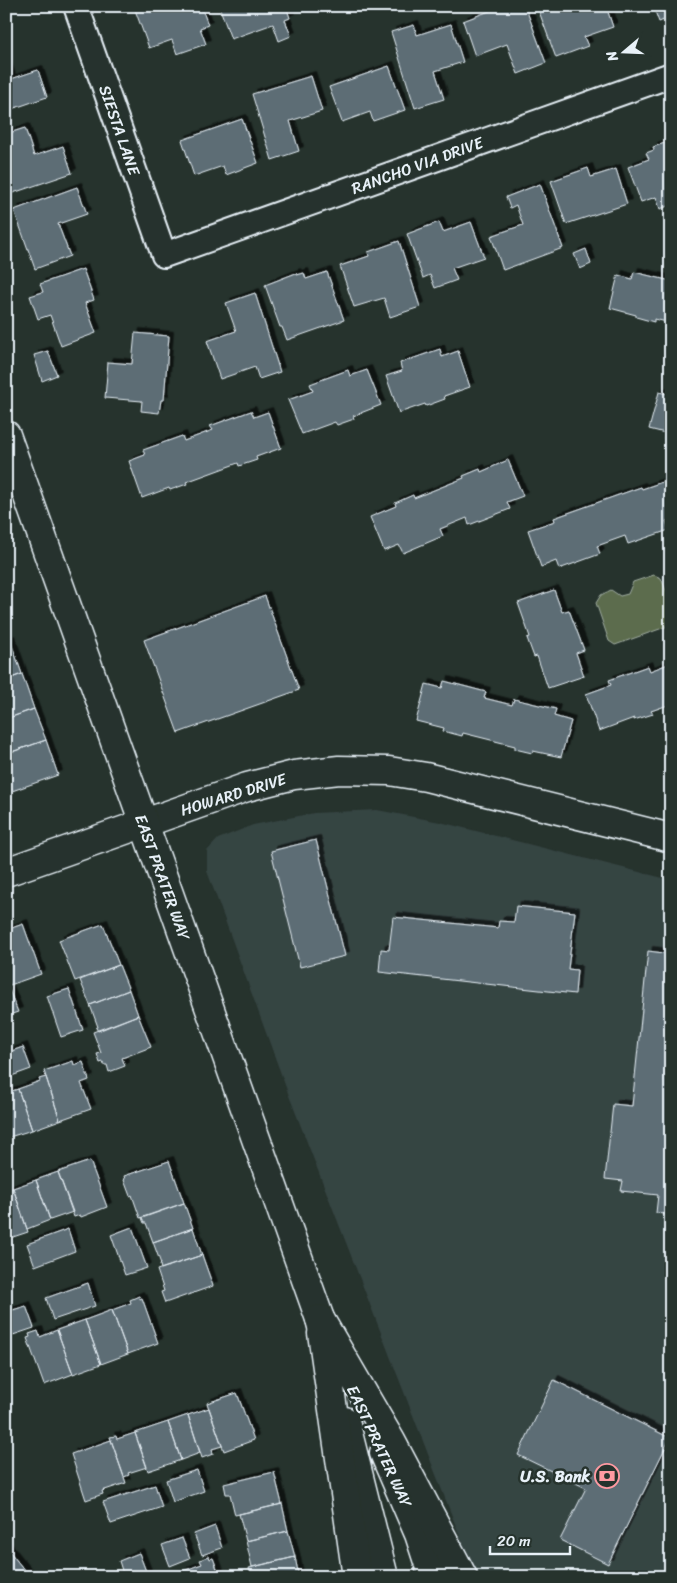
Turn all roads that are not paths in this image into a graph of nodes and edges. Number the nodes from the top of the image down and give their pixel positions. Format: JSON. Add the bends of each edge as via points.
{"nodes":[{"id":1,"x":76,"y":6,"type":"edge"},
{"id":2,"x":671,"y":75,"type":"edge"},
{"id":3,"x":164,"y":255,"type":"joint"},
{"id":4,"x":6,"y":435,"type":"edge"},
{"id":5,"x":144,"y":823,"type":"junction"},
{"id":6,"x":671,"y":838,"type":"edge"},
{"id":7,"x":6,"y":872,"type":"edge"},
{"id":8,"x":320,"y":1319,"type":"junction"},
{"id":9,"x":358,"y":1577,"type":"edge"},
{"id":10,"x":384,"y":1577,"type":"edge"},
{"id":11,"x":433,"y":1577,"type":"edge"},
{"id":12,"x":463,"y":1577,"type":"edge"}],
"edges":[{"from":1,"to":3,"type":"street","name":"SIESTA LANE"},
{"from":2,"to":3,"type":"street","name":"RANCHO VIA DRIVE"},
{"from":4,"to":5,"type":"main road","name":"EAST PRATER WAY"},
{"from":5,"to":6,"type":"main road","name":"HOWARD DRIVE","via":[[247,787],[294,775],[339,770],[389,771],[426,777]]},
{"from":5,"to":7,"type":"main road","name":"HOWARD DRIVE"},
{"from":5,"to":8,"type":"main road","name":"EAST PRATER WAY"},
{"from":8,"to":9,"type":"main road"},
{"from":8,"to":10,"type":"main road","name":"EAST PRATER WAY"},
{"from":8,"to":11,"type":"main road","name":"EAST PRATER WAY","via":[[394,1473]]},
{"from":8,"to":12,"type":"main road","via":[[391,1441]]}]}
